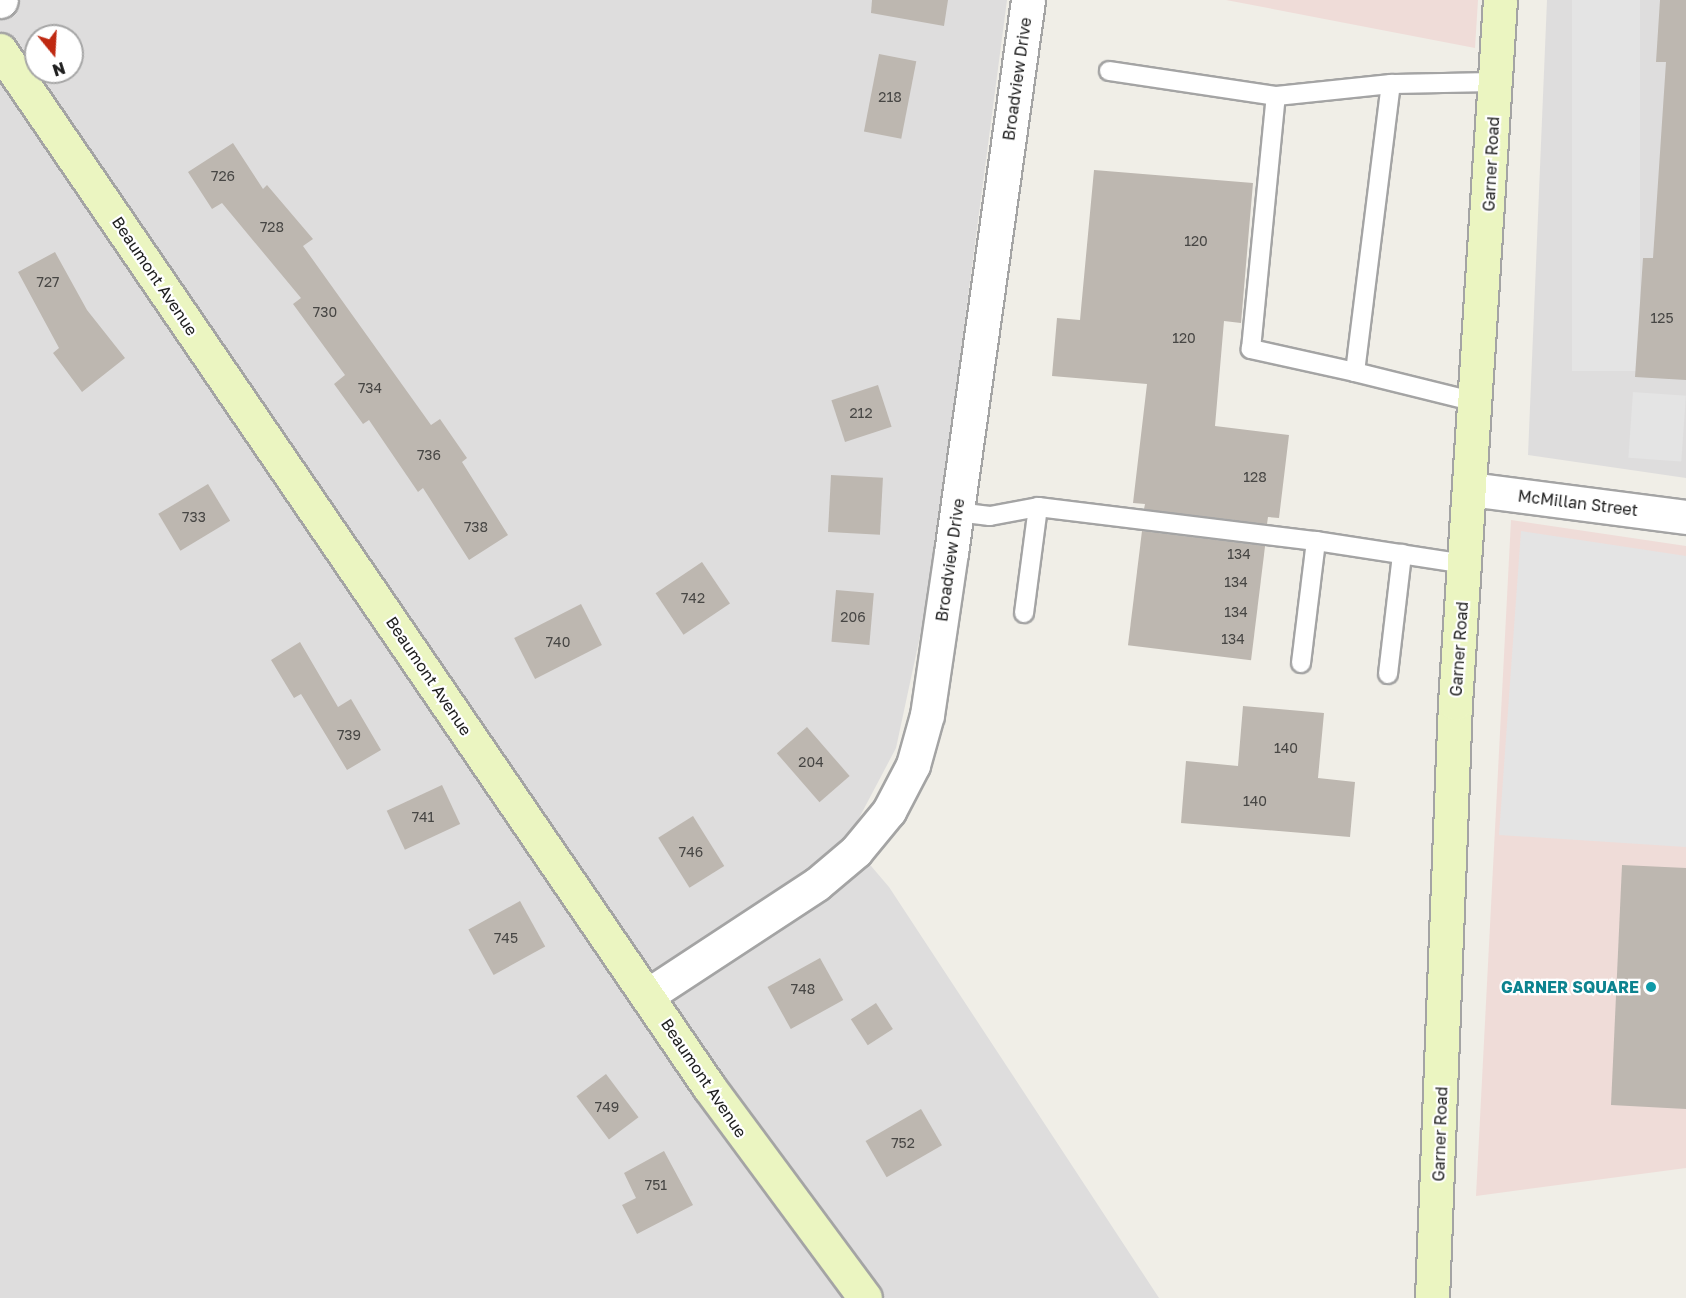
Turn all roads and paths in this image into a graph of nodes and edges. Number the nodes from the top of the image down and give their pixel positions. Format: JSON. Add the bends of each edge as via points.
{"nodes":[{"id":1,"x":1028,"y":0,"type":"edge"},
{"id":2,"x":1500,"y":0,"type":"edge"},
{"id":3,"x":0,"y":50,"type":"edge"},
{"id":4,"x":1109,"y":71,"type":"dead end"},
{"id":5,"x":1495,"y":82,"type":"junction"},
{"id":6,"x":1391,"y":84,"type":"junction"},
{"id":7,"x":1276,"y":96,"type":"junction"},
{"id":8,"x":1355,"y":372,"type":"junction"},
{"id":9,"x":1476,"y":402,"type":"junction"},
{"id":10,"x":1470,"y":489,"type":"junction"},
{"id":11,"x":1038,"y":507,"type":"junction"},
{"id":12,"x":957,"y":512,"type":"junction"},
{"id":13,"x":1686,"y":517,"type":"edge"},
{"id":14,"x":1316,"y":541,"type":"junction"},
{"id":15,"x":1402,"y":554,"type":"junction"},
{"id":16,"x":1465,"y":564,"type":"junction"},
{"id":17,"x":1024,"y":613,"type":"dead end"},
{"id":18,"x":1301,"y":663,"type":"dead end"},
{"id":19,"x":1388,"y":674,"type":"dead end"},
{"id":20,"x":648,"y":995,"type":"junction"},
{"id":21,"x":865,"y":1298,"type":"edge"},
{"id":22,"x":1432,"y":1298,"type":"edge"}],
"edges":[{"from":1,"to":12,"type":"street","name":"Broadview Drive"},
{"from":2,"to":5,"type":"street","name":"Garner Road"},
{"from":3,"to":20,"type":"street","name":"Beaumont Avenue"},
{"from":4,"to":7,"type":"lane"},
{"from":5,"to":6,"type":"lane"},
{"from":5,"to":9,"type":"street","name":"Garner Road"},
{"from":6,"to":7,"type":"lane"},
{"from":6,"to":8,"type":"lane"},
{"from":7,"to":8,"type":"lane","via":[[1251,349]]},
{"from":8,"to":9,"type":"lane"},
{"from":9,"to":10,"type":"street","name":"Garner Road"},
{"from":10,"to":13,"type":"street","name":"McMillan Street"},
{"from":10,"to":16,"type":"street","name":"Garner Road"},
{"from":11,"to":12,"type":"lane","via":[[990,516]]},
{"from":11,"to":14,"type":"lane"},
{"from":11,"to":17,"type":"lane"},
{"from":12,"to":20,"type":"street","name":"Broadview Drive","via":[[927,715],[913,765],[889,812],[856,851],[817,884]]},
{"from":14,"to":15,"type":"lane"},
{"from":14,"to":18,"type":"lane"},
{"from":15,"to":16,"type":"lane"},
{"from":15,"to":19,"type":"lane"},
{"from":16,"to":22,"type":"street","name":"Garner Road"},
{"from":20,"to":21,"type":"street","name":"Beaumont Avenue","via":[[772,1177]]}]}
